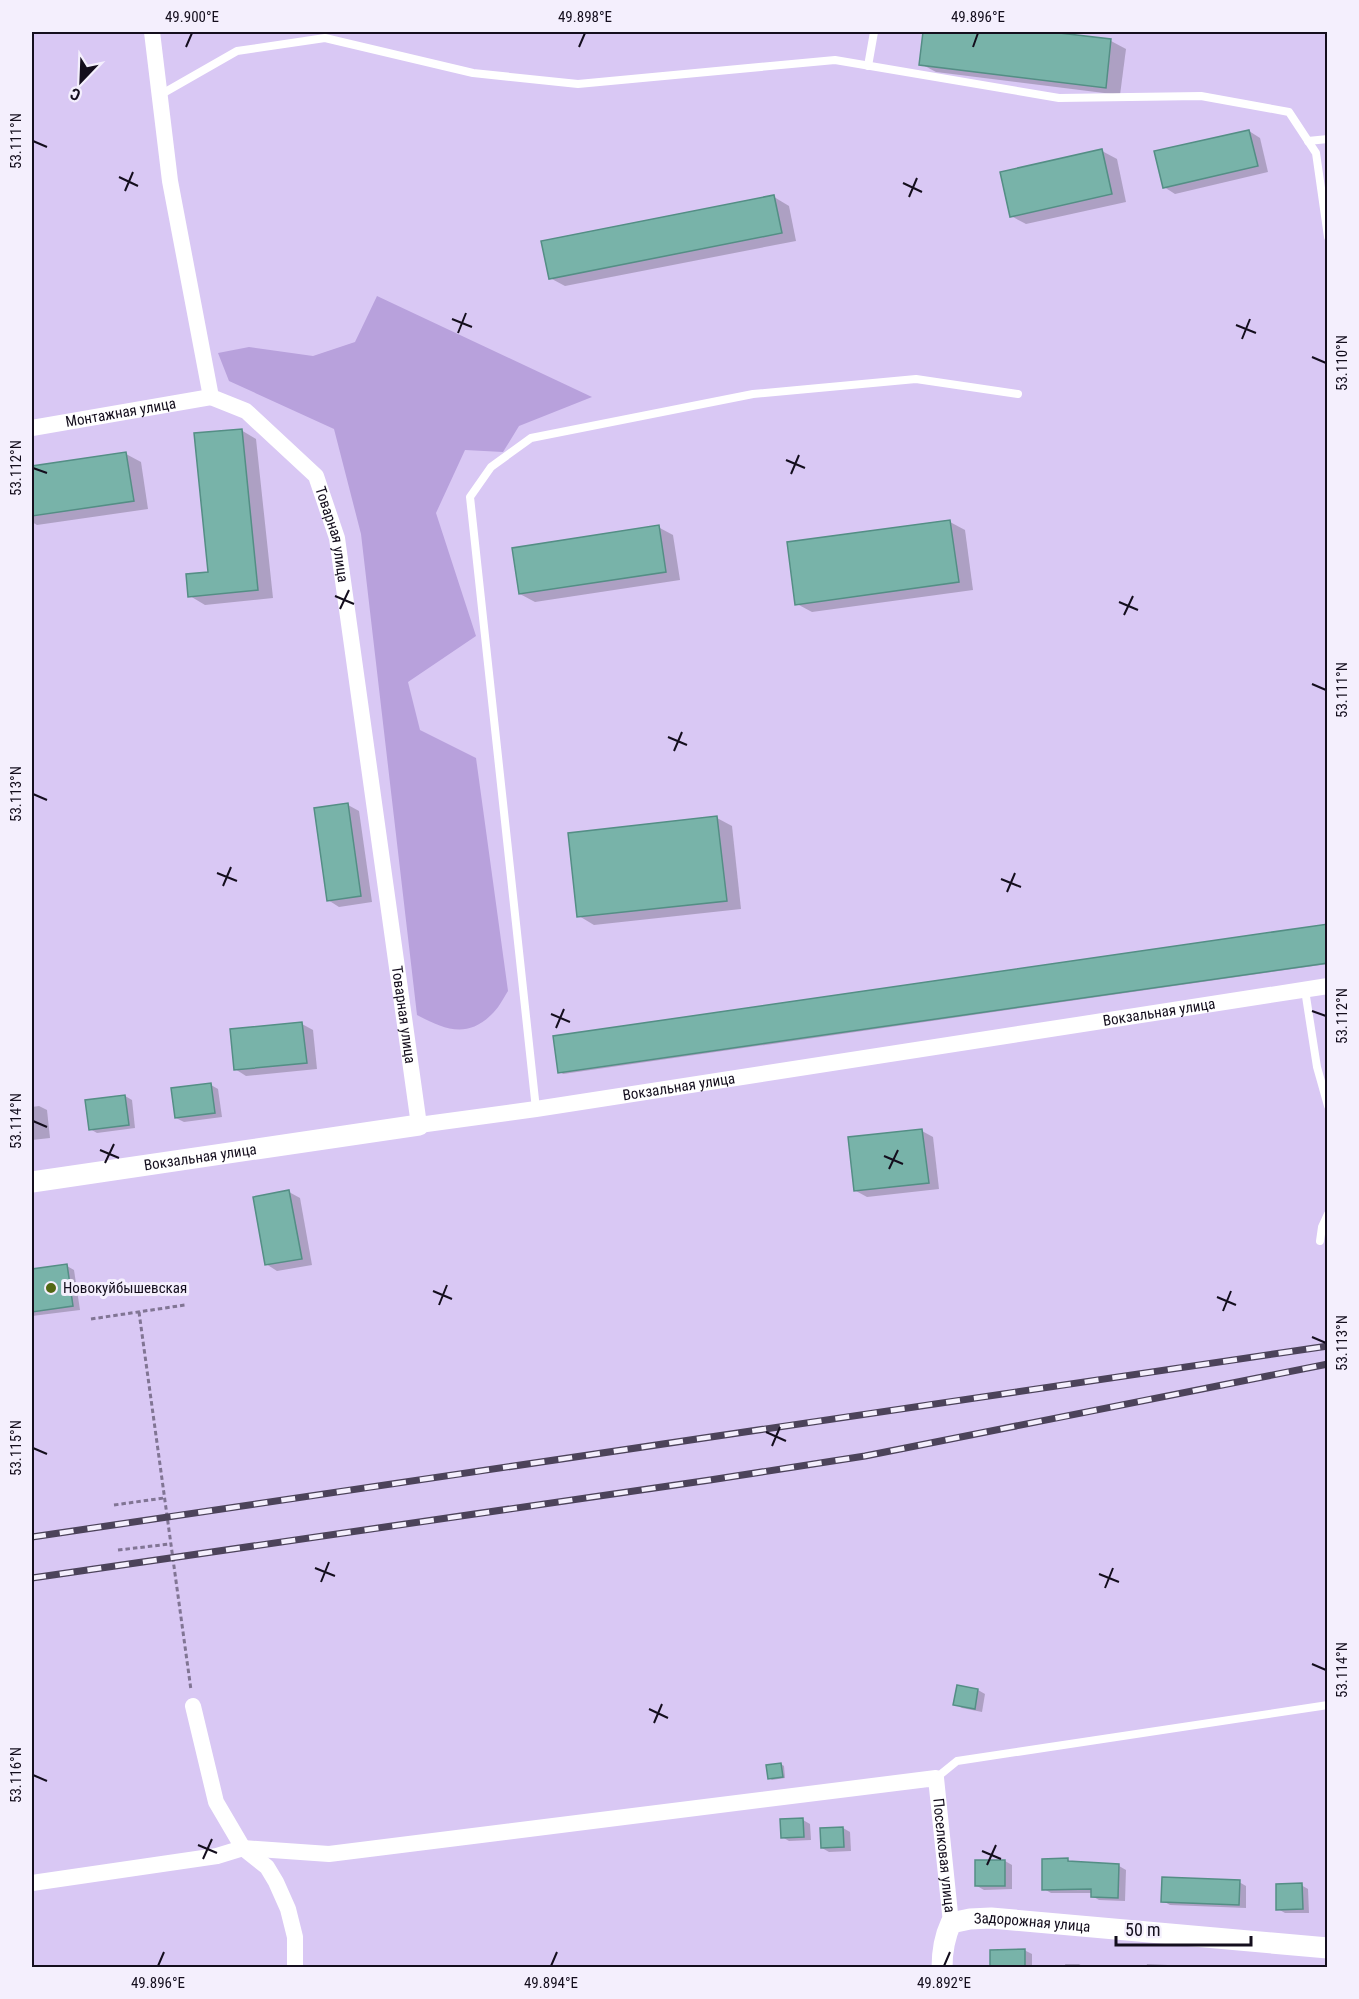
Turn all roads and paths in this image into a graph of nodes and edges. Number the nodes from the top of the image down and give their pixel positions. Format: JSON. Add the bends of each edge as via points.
{"nodes":[{"id":1,"x":152,"y":32,"type":"edge"},
{"id":2,"x":874,"y":32,"type":"edge"},
{"id":3,"x":868,"y":66,"type":"junction"},
{"id":4,"x":160,"y":95,"type":"junction"},
{"id":5,"x":1328,"y":139,"type":"edge"},
{"id":6,"x":1308,"y":141,"type":"junction"},
{"id":7,"x":1328,"y":237,"type":"edge"},
{"id":8,"x":1018,"y":394,"type":"dead end"},
{"id":9,"x":211,"y":397,"type":"junction"},
{"id":10,"x":32,"y":428,"type":"edge"},
{"id":11,"x":1328,"y":987,"type":"edge"},
{"id":12,"x":1305,"y":990,"type":"junction"},
{"id":13,"x":1328,"y":1106,"type":"edge"},
{"id":14,"x":536,"y":1109,"type":"junction"},
{"id":15,"x":418,"y":1125,"type":"junction"},
{"id":16,"x":32,"y":1182,"type":"edge"},
{"id":17,"x":1328,"y":1214,"type":"edge"},
{"id":18,"x":1320,"y":1241,"type":"dead end"},
{"id":19,"x":185,"y":1305,"type":"dead end"},
{"id":20,"x":139,"y":1312,"type":"junction"},
{"id":21,"x":91,"y":1319,"type":"dead end"},
{"id":22,"x":164,"y":1498,"type":"junction"},
{"id":23,"x":114,"y":1505,"type":"dead end"},
{"id":24,"x":170,"y":1544,"type":"junction"},
{"id":25,"x":118,"y":1550,"type":"dead end"},
{"id":26,"x":1328,"y":1705,"type":"edge"},
{"id":27,"x":193,"y":1706,"type":"joint"},
{"id":28,"x":936,"y":1778,"type":"junction"},
{"id":29,"x":243,"y":1848,"type":"junction"},
{"id":30,"x":32,"y":1883,"type":"edge"},
{"id":31,"x":951,"y":1923,"type":"junction"},
{"id":32,"x":1328,"y":1948,"type":"edge"},
{"id":33,"x":295,"y":1968,"type":"edge"},
{"id":34,"x":942,"y":1968,"type":"edge"}],
"edges":[{"from":1,"to":4,"type":"street"},
{"from":2,"to":3,"type":"lane"},
{"from":3,"to":4,"type":"lane","via":[[835,60],[578,84],[473,73],[325,38],[237,51]]},
{"from":3,"to":6,"type":"lane","via":[[1059,98],[1201,96],[1289,112]]},
{"from":4,"to":9,"type":"street","via":[[170,181]]},
{"from":5,"to":6,"type":"lane"},
{"from":6,"to":7,"type":"lane","via":[[1316,153]]},
{"from":8,"to":14,"type":"lane","via":[[916,380],[753,394],[531,438],[491,467],[470,497]]},
{"from":9,"to":10,"type":"street","name":"Монтажная улица"},
{"from":9,"to":15,"type":"street","name":"Товарная улица","via":[[246,411],[316,476],[337,538]]},
{"from":11,"to":12,"type":"street","name":"Вокзальная улица"},
{"from":12,"to":13,"type":"lane","via":[[1317,1067]]},
{"from":12,"to":14,"type":"street","name":"Вокзальная улица"},
{"from":14,"to":15,"type":"street","name":"Вокзальная улица"},
{"from":15,"to":16,"type":"street","name":"Вокзальная улица"},
{"from":17,"to":18,"type":"lane"},
{"from":19,"to":20,"type":"path"},
{"from":20,"to":21,"type":"path"},
{"from":20,"to":22,"type":"path"},
{"from":22,"to":23,"type":"path"},
{"from":22,"to":24,"type":"path"},
{"from":24,"to":25,"type":"path"},
{"from":24,"to":27,"type":"path"},
{"from":26,"to":28,"type":"lane","via":[[957,1761]]},
{"from":27,"to":29,"type":"street","via":[[216,1802]]},
{"from":28,"to":29,"type":"street","via":[[329,1854]]},
{"from":28,"to":31,"type":"street","name":"Поселковая улица"},
{"from":29,"to":30,"type":"street","via":[[217,1856]]},
{"from":29,"to":33,"type":"street","via":[[267,1867],[288,1909],[296,1937]]},
{"from":31,"to":32,"type":"street","name":"Задорожная улица","via":[[992,1918]]},
{"from":31,"to":34,"type":"street","name":"Поселковая улица","via":[[942,1951]]}]}
